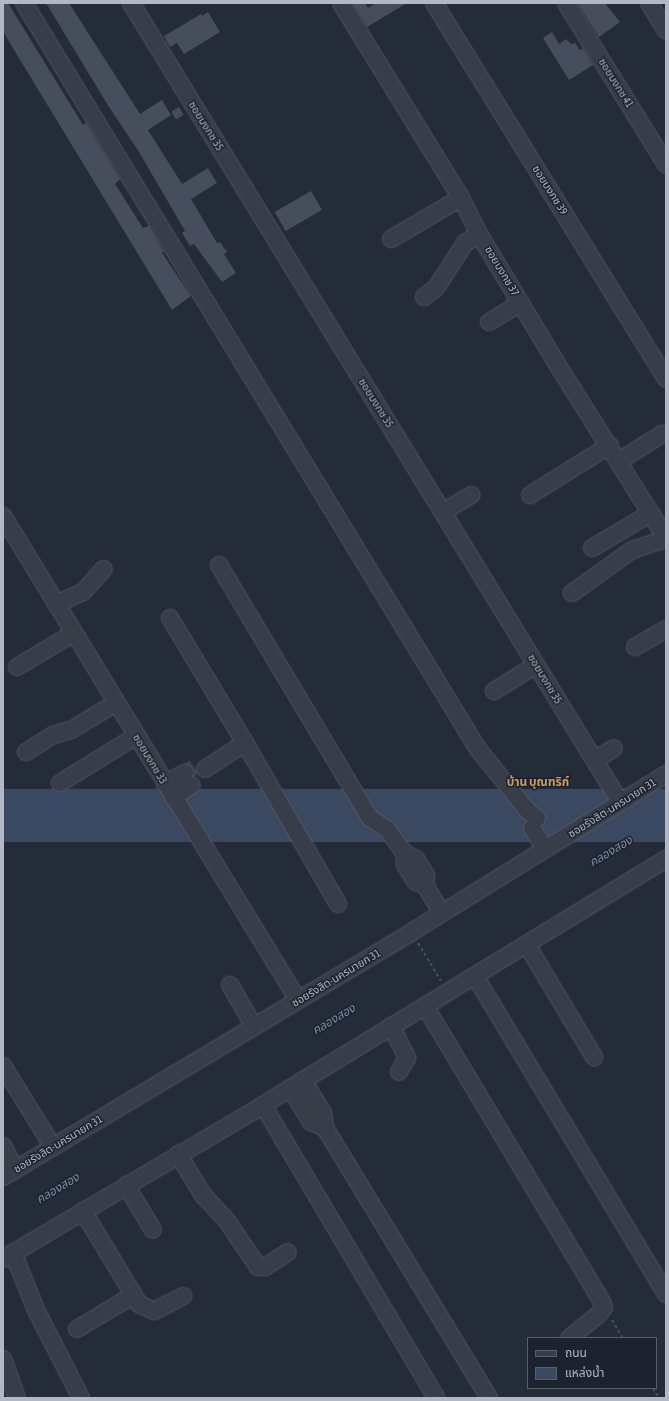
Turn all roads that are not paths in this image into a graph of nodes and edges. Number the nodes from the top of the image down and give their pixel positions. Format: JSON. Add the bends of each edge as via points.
{"nodes":[{"id":1,"x":24,"y":3,"type":"edge"},
{"id":2,"x":131,"y":3,"type":"edge"},
{"id":3,"x":341,"y":3,"type":"edge"},
{"id":4,"x":434,"y":3,"type":"edge"},
{"id":5,"x":566,"y":3,"type":"edge"},
{"id":6,"x":649,"y":3,"type":"edge"},
{"id":7,"x":666,"y":30,"type":"edge"},
{"id":8,"x":666,"y":164,"type":"edge"},
{"id":9,"x":461,"y":198,"type":"junction"},
{"id":10,"x":478,"y":234,"type":"junction"},
{"id":11,"x":391,"y":239,"type":"dead end"},
{"id":12,"x":424,"y":297,"type":"dead end"},
{"id":13,"x":521,"y":303,"type":"junction"},
{"id":14,"x":489,"y":322,"type":"dead end"},
{"id":15,"x":666,"y":378,"type":"edge"},
{"id":16,"x":662,"y":434,"type":"dead end"},
{"id":17,"x":607,"y":441,"type":"junction"},
{"id":18,"x":619,"y":461,"type":"junction"},
{"id":19,"x":542,"y":475,"type":"dead end"},
{"id":20,"x":471,"y":495,"type":"dead end"},
{"id":21,"x":530,"y":495,"type":"dead end"},
{"id":22,"x":443,"y":512,"type":"junction"},
{"id":23,"x":651,"y":513,"type":"junction"},
{"id":24,"x":4,"y":521,"type":"edge"},
{"id":25,"x":666,"y":538,"type":"edge"},
{"id":26,"x":592,"y":548,"type":"dead end"},
{"id":27,"x":219,"y":565,"type":"dead end"},
{"id":28,"x":104,"y":569,"type":"dead end"},
{"id":29,"x":572,"y":593,"type":"dead end"},
{"id":30,"x":56,"y":604,"type":"junction"},
{"id":31,"x":170,"y":618,"type":"dead end"},
{"id":32,"x":666,"y":629,"type":"edge"},
{"id":33,"x":74,"y":633,"type":"junction"},
{"id":34,"x":635,"y":647,"type":"dead end"},
{"id":35,"x":536,"y":665,"type":"junction"},
{"id":36,"x":17,"y":667,"type":"dead end"},
{"id":37,"x":494,"y":691,"type":"dead end"},
{"id":38,"x":116,"y":703,"type":"junction"},
{"id":39,"x":136,"y":736,"type":"junction"},
{"id":40,"x":245,"y":743,"type":"junction"},
{"id":41,"x":614,"y":748,"type":"dead end"},
{"id":42,"x":26,"y":752,"type":"dead end"},
{"id":43,"x":595,"y":760,"type":"junction"},
{"id":44,"x":666,"y":774,"type":"edge"},
{"id":45,"x":60,"y":783,"type":"dead end"},
{"id":46,"x":169,"y":790,"type":"junction"},
{"id":47,"x":620,"y":802,"type":"junction"},
{"id":48,"x":549,"y":847,"type":"junction"},
{"id":49,"x":666,"y":859,"type":"edge"},
{"id":50,"x":338,"y":904,"type":"dead end"},
{"id":51,"x":442,"y":913,"type":"junction"},
{"id":52,"x":527,"y":945,"type":"junction"},
{"id":53,"x":475,"y":976,"type":"junction"},
{"id":54,"x":230,"y":985,"type":"dead end"},
{"id":55,"x":298,"y":1000,"type":"junction"},
{"id":56,"x":425,"y":1006,"type":"junction"},
{"id":57,"x":254,"y":1026,"type":"junction"},
{"id":58,"x":391,"y":1026,"type":"junction"},
{"id":59,"x":594,"y":1057,"type":"dead end"},
{"id":60,"x":3,"y":1066,"type":"edge"},
{"id":61,"x":399,"y":1072,"type":"dead end"},
{"id":62,"x":296,"y":1084,"type":"junction"},
{"id":63,"x":263,"y":1105,"type":"junction"},
{"id":64,"x":3,"y":1146,"type":"edge"},
{"id":65,"x":53,"y":1147,"type":"junction"},
{"id":66,"x":178,"y":1154,"type":"junction"},
{"id":67,"x":10,"y":1174,"type":"edge"},
{"id":68,"x":126,"y":1185,"type":"junction"},
{"id":69,"x":83,"y":1211,"type":"junction"},
{"id":70,"x":153,"y":1230,"type":"dead end"},
{"id":71,"x":288,"y":1252,"type":"dead end"},
{"id":72,"x":8,"y":1256,"type":"edge"},
{"id":73,"x":666,"y":1294,"type":"edge"},
{"id":74,"x":132,"y":1296,"type":"junction"},
{"id":75,"x":183,"y":1296,"type":"dead end"},
{"id":76,"x":77,"y":1330,"type":"dead end"},
{"id":77,"x":570,"y":1337,"type":"edge"},
{"id":78,"x":3,"y":1359,"type":"edge"},
{"id":79,"x":18,"y":1398,"type":"edge"},
{"id":80,"x":81,"y":1398,"type":"edge"},
{"id":81,"x":436,"y":1398,"type":"edge"},
{"id":82,"x":489,"y":1398,"type":"edge"}],
"edges":[{"from":1,"to":48,"type":"street","via":[[478,749],[533,820]]},
{"from":2,"to":22,"type":"street","name":"ซอยบงกช 35"},
{"from":3,"to":9,"type":"street","name":"ซอยบงกช 37"},
{"from":4,"to":15,"type":"street","name":"ซอยบงกช 39"},
{"from":5,"to":8,"type":"street","name":"ซอยบงกช 41"},
{"from":6,"to":7,"type":"street"},
{"from":9,"to":10,"type":"street","name":"ซอยบงกช 37"},
{"from":9,"to":11,"type":"street"},
{"from":10,"to":12,"type":"street","via":[[465,244],[436,288]]},
{"from":10,"to":13,"type":"street","name":"ซอยบงกช 37"},
{"from":13,"to":14,"type":"street"},
{"from":13,"to":17,"type":"street","name":"ซอยบงกช 37"},
{"from":16,"to":18,"type":"street"},
{"from":17,"to":18,"type":"street","name":"ซอยบงกช 37"},
{"from":17,"to":19,"type":"street"},
{"from":17,"to":21,"type":"street"},
{"from":18,"to":23,"type":"street","name":"ซอยบงกช 37"},
{"from":20,"to":22,"type":"street"},
{"from":22,"to":35,"type":"street","name":"ซอยบงกช 35"},
{"from":23,"to":25,"type":"street","name":"ซอยบงกช 37"},
{"from":23,"to":26,"type":"street"},
{"from":24,"to":30,"type":"street","name":"ซอยบงกช 33"},
{"from":25,"to":29,"type":"street","via":[[632,550]]},
{"from":27,"to":51,"type":"street","via":[[370,818],[387,829],[405,854],[416,859],[426,875],[426,885]]},
{"from":28,"to":30,"type":"street","via":[[83,592]]},
{"from":30,"to":33,"type":"street","name":"ซอยบงกช 33"},
{"from":31,"to":40,"type":"street"},
{"from":32,"to":34,"type":"street"},
{"from":33,"to":36,"type":"street"},
{"from":33,"to":38,"type":"street","name":"ซอยบงกช 33"},
{"from":35,"to":37,"type":"street"},
{"from":35,"to":43,"type":"street","name":"ซอยบงกช 35"},
{"from":38,"to":39,"type":"street","name":"ซอยบงกช 33"},
{"from":38,"to":42,"type":"street"},
{"from":39,"to":45,"type":"street"},
{"from":39,"to":46,"type":"street","name":"ซอยบงกช 33"},
{"from":40,"to":46,"type":"street"},
{"from":40,"to":50,"type":"street"},
{"from":41,"to":43,"type":"street"},
{"from":43,"to":47,"type":"street","name":"ซอยบงกช 35"},
{"from":44,"to":47,"type":"street","name":"ซอยรังสิต-นครนายก 31"},
{"from":46,"to":55,"type":"street","name":"ซอยบงกช 33"},
{"from":47,"to":48,"type":"street","name":"ซอยรังสิต-นครนายก 31"},
{"from":48,"to":51,"type":"street","name":"ซอยรังสิต-นครนายก 31"},
{"from":49,"to":52,"type":"street"},
{"from":51,"to":55,"type":"street","name":"ซอยรังสิต-นครนายก 31"},
{"from":52,"to":53,"type":"street"},
{"from":52,"to":59,"type":"street"},
{"from":53,"to":56,"type":"street"},
{"from":53,"to":73,"type":"street"},
{"from":54,"to":57,"type":"street"},
{"from":55,"to":57,"type":"street","name":"ซอยรังสิต-นครนายก 31"},
{"from":56,"to":58,"type":"street"},
{"from":56,"to":77,"type":"street","via":[[594,1286],[604,1308]]},
{"from":57,"to":65,"type":"street","name":"ซอยรังสิต-นครนายก 31"},
{"from":58,"to":61,"type":"street","via":[[407,1058]]},
{"from":58,"to":62,"type":"street"},
{"from":60,"to":65,"type":"street"},
{"from":62,"to":63,"type":"street"},
{"from":62,"to":82,"type":"street","via":[[323,1113],[325,1128]]},
{"from":63,"to":66,"type":"street"},
{"from":63,"to":81,"type":"street"},
{"from":64,"to":67,"type":"street"},
{"from":65,"to":67,"type":"street","name":"ซอยรังสิต-นครนายก 31"},
{"from":66,"to":68,"type":"street"},
{"from":66,"to":71,"type":"street","via":[[203,1196],[227,1220],[258,1267],[265,1266]]},
{"from":68,"to":69,"type":"street"},
{"from":68,"to":70,"type":"street"},
{"from":69,"to":72,"type":"street"},
{"from":69,"to":74,"type":"street"},
{"from":72,"to":80,"type":"street"},
{"from":74,"to":75,"type":"street","via":[[146,1309],[154,1311]]},
{"from":74,"to":76,"type":"street"},
{"from":78,"to":79,"type":"street"}]}
